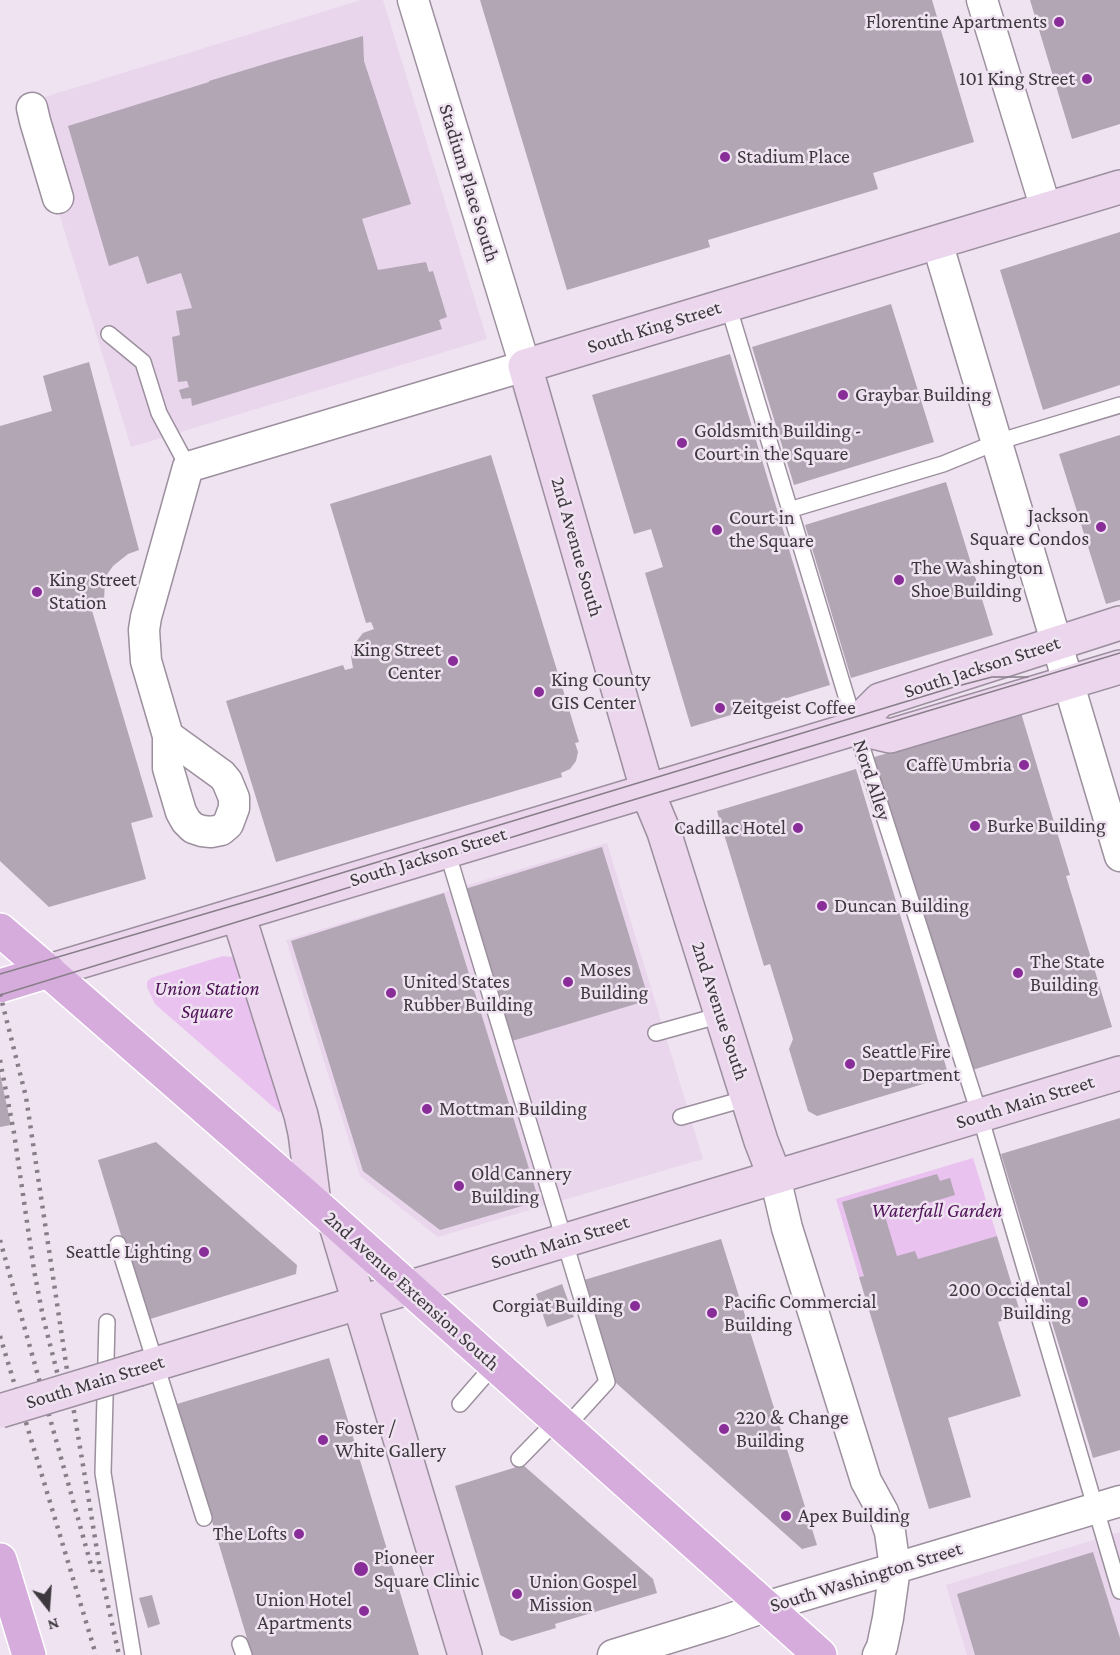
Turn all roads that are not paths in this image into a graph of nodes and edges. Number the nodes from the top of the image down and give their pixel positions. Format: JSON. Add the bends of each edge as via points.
{"nodes":[{"id":1,"x":413,"y":0,"type":"edge"},
{"id":2,"x":982,"y":0,"type":"edge"},
{"id":3,"x":32,"y":108,"type":"dead end"},
{"id":4,"x":1120,"y":187,"type":"edge"},
{"id":5,"x":58,"y":198,"type":"dead end"},
{"id":6,"x":1046,"y":209,"type":"junction"},
{"id":7,"x":937,"y":242,"type":"junction"},
{"id":8,"x":728,"y":305,"type":"junction"},
{"id":9,"x":109,"y":334,"type":"dead end"},
{"id":10,"x":525,"y":366,"type":"junction"},
{"id":11,"x":1120,"y":405,"type":"edge"},
{"id":12,"x":997,"y":442,"type":"junction"},
{"id":13,"x":188,"y":467,"type":"junction"},
{"id":14,"x":789,"y":510,"type":"junction"},
{"id":15,"x":1120,"y":623,"type":"edge"},
{"id":16,"x":1057,"y":643,"type":"junction"},
{"id":17,"x":1120,"y":668,"type":"edge"},
{"id":18,"x":1069,"y":682,"type":"junction"},
{"id":19,"x":856,"y":728,"type":"junction"},
{"id":20,"x":168,"y":736,"type":"dead end"},
{"id":21,"x":647,"y":791,"type":"junction"},
{"id":22,"x":447,"y":851,"type":"junction"},
{"id":23,"x":1120,"y":856,"type":"edge"},
{"id":24,"x":238,"y":914,"type":"junction"},
{"id":25,"x":0,"y":930,"type":"edge"},
{"id":26,"x":49,"y":971,"type":"junction"},
{"id":27,"x":0,"y":986,"type":"edge"},
{"id":28,"x":721,"y":1015,"type":"junction"},
{"id":29,"x":656,"y":1033,"type":"dead end"},
{"id":30,"x":1120,"y":1073,"type":"edge"},
{"id":31,"x":748,"y":1098,"type":"junction"},
{"id":32,"x":980,"y":1116,"type":"junction"},
{"id":33,"x":681,"y":1117,"type":"dead end"},
{"id":34,"x":775,"y":1178,"type":"junction"},
{"id":35,"x":324,"y":1213,"type":"junction"},
{"id":36,"x":565,"y":1241,"type":"junction"},
{"id":37,"x":118,"y":1244,"type":"dead end"},
{"id":38,"x":408,"y":1288,"type":"junction"},
{"id":39,"x":359,"y":1303,"type":"junction"},
{"id":40,"x":107,"y":1322,"type":"dead end"},
{"id":41,"x":494,"y":1365,"type":"junction"},
{"id":42,"x":147,"y":1367,"type":"junction"},
{"id":43,"x":460,"y":1404,"type":"dead end"},
{"id":44,"x":0,"y":1411,"type":"edge"},
{"id":45,"x":561,"y":1424,"type":"junction"},
{"id":46,"x":519,"y":1459,"type":"dead end"},
{"id":47,"x":1108,"y":1504,"type":"edge"},
{"id":48,"x":204,"y":1518,"type":"dead end"},
{"id":49,"x":0,"y":1560,"type":"edge"},
{"id":50,"x":895,"y":1568,"type":"junction"},
{"id":51,"x":1120,"y":1591,"type":"edge"},
{"id":52,"x":765,"y":1607,"type":"junction"},
{"id":53,"x":29,"y":1655,"type":"edge"},
{"id":54,"x":133,"y":1655,"type":"edge"},
{"id":55,"x":465,"y":1655,"type":"edge"},
{"id":56,"x":613,"y":1655,"type":"edge"},
{"id":57,"x":820,"y":1655,"type":"edge"},
{"id":58,"x":878,"y":1655,"type":"edge"}],
"edges":[{"from":1,"to":10,"type":"street","name":"Stadium Place South"},
{"from":2,"to":6,"type":"street"},
{"from":3,"to":5,"type":"street"},
{"from":4,"to":6,"type":"street","name":"South King Street"},
{"from":6,"to":7,"type":"street","name":"South King Street"},
{"from":7,"to":8,"type":"street","name":"South King Street"},
{"from":7,"to":12,"type":"street"},
{"from":8,"to":10,"type":"street","name":"South King Street"},
{"from":8,"to":14,"type":"lane","name":"Nord Alley"},
{"from":9,"to":13,"type":"lane","via":[[143,362],[159,413]]},
{"from":10,"to":13,"type":"street","name":"South King Street"},
{"from":10,"to":21,"type":"street","name":"2nd Avenue South"},
{"from":11,"to":12,"type":"lane"},
{"from":12,"to":14,"type":"lane","via":[[943,464]]},
{"from":12,"to":16,"type":"street"},
{"from":13,"to":20,"type":"street","via":[[144,630],[146,661]]},
{"from":14,"to":19,"type":"lane","name":"Nord Alley"},
{"from":15,"to":16,"type":"street","name":"South Jackson Street"},
{"from":16,"to":18,"type":"street"},
{"from":16,"to":19,"type":"street","name":"South Jackson Street","via":[[880,700]]},
{"from":17,"to":18,"type":"street","name":"South Jackson Street"},
{"from":18,"to":19,"type":"street","name":"South Jackson Street","via":[[890,736]]},
{"from":18,"to":23,"type":"street"},
{"from":19,"to":21,"type":"street","name":"South Jackson Street"},
{"from":19,"to":32,"type":"lane","name":"Nord Alley"},
{"from":21,"to":22,"type":"street","name":"South Jackson Street"},
{"from":21,"to":28,"type":"street","name":"2nd Avenue South","via":[[664,832]]},
{"from":22,"to":24,"type":"street","name":"South Jackson Street"},
{"from":22,"to":36,"type":"lane"},
{"from":24,"to":26,"type":"street","name":"South Jackson Street"},
{"from":24,"to":35,"type":"street","via":[[301,1114]]},
{"from":25,"to":26,"type":"main road","name":"2nd Avenue Extension South"},
{"from":26,"to":27,"type":"main road","name":"South Jackson Street"},
{"from":26,"to":35,"type":"main road","name":"2nd Avenue Extension South"},
{"from":28,"to":29,"type":"lane"},
{"from":28,"to":31,"type":"street","name":"2nd Avenue South"},
{"from":30,"to":32,"type":"street","name":"South Main Street"},
{"from":31,"to":33,"type":"lane"},
{"from":31,"to":34,"type":"street","name":"2nd Avenue South"},
{"from":32,"to":34,"type":"street","name":"South Main Street"},
{"from":32,"to":47,"type":"lane","name":"Nord Alley"},
{"from":34,"to":36,"type":"street","name":"South Main Street"},
{"from":34,"to":50,"type":"street","name":"2nd Avenue South","via":[[866,1481],[890,1532]]},
{"from":35,"to":38,"type":"main road","name":"2nd Avenue Extension South"},
{"from":35,"to":39,"type":"street"},
{"from":36,"to":38,"type":"street","name":"South Main Street"},
{"from":36,"to":45,"type":"lane","via":[[607,1382]]},
{"from":37,"to":42,"type":"lane"},
{"from":38,"to":39,"type":"street","name":"South Main Street"},
{"from":38,"to":41,"type":"main road","name":"2nd Avenue Extension South"},
{"from":39,"to":42,"type":"street","name":"South Main Street"},
{"from":39,"to":55,"type":"street"},
{"from":40,"to":54,"type":"lane","via":[[103,1473]]},
{"from":41,"to":43,"type":"lane"},
{"from":41,"to":45,"type":"main road","name":"2nd Avenue Extension South"},
{"from":42,"to":44,"type":"street","name":"South Main Street","bridge":true},
{"from":42,"to":48,"type":"lane"},
{"from":45,"to":46,"type":"lane"},
{"from":45,"to":52,"type":"main road","name":"2nd Avenue Extension South"},
{"from":47,"to":50,"type":"street","name":"South Washington Street"},
{"from":47,"to":51,"type":"lane","name":"Nord Alley"},
{"from":49,"to":53,"type":"main road"},
{"from":50,"to":52,"type":"street","name":"South Washington Street"},
{"from":50,"to":58,"type":"street","name":"2nd Avenue South"},
{"from":52,"to":56,"type":"street","name":"South Washington Street","via":[[676,1641]]},
{"from":52,"to":57,"type":"main road","name":"2nd Avenue Extension South"}]}
